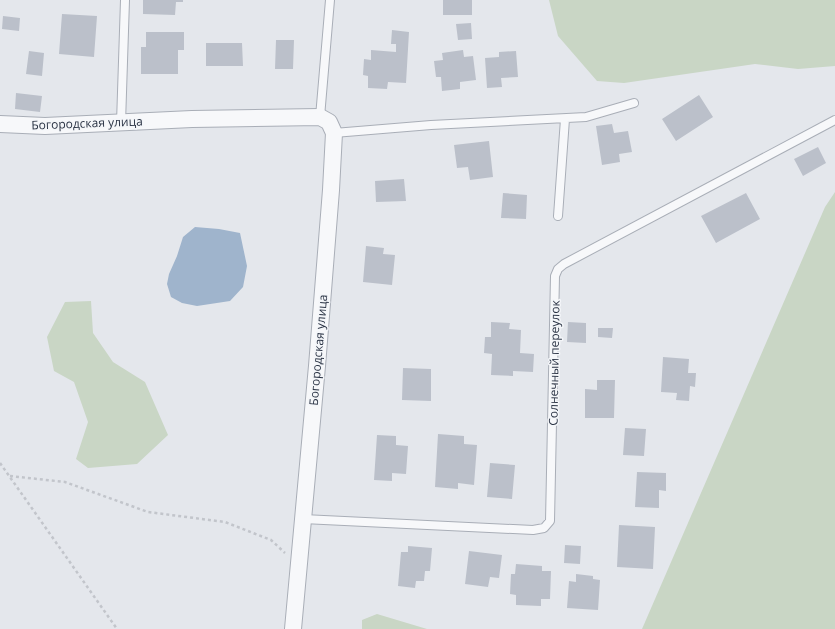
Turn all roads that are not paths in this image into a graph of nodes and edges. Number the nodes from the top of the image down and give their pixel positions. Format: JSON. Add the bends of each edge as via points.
{"nodes":[{"id":1,"x":125,"y":0,"type":"edge"},
{"id":2,"x":330,"y":0,"type":"edge"},
{"id":3,"x":634,"y":103,"type":"dead end"},
{"id":4,"x":320,"y":117,"type":"junction"},
{"id":5,"x":565,"y":118,"type":"junction"},
{"id":6,"x":835,"y":120,"type":"edge"},
{"id":7,"x":120,"y":123,"type":"junction"},
{"id":8,"x":0,"y":124,"type":"edge"},
{"id":9,"x":334,"y":133,"type":"junction"},
{"id":10,"x":558,"y":216,"type":"dead end"},
{"id":11,"x":303,"y":519,"type":"junction"},
{"id":12,"x":292,"y":629,"type":"edge"}],
"edges":[{"from":1,"to":7,"type":"lane"},
{"from":2,"to":4,"type":"lane"},
{"from":3,"to":5,"type":"lane","via":[[586,117]]},
{"from":4,"to":7,"type":"street","name":"Богородская улица"},
{"from":4,"to":9,"type":"street","via":[[329,122]]},
{"from":5,"to":9,"type":"lane"},
{"from":5,"to":10,"type":"lane"},
{"from":6,"to":11,"type":"lane","name":"Солнечный переулок","via":[[564,264],[558,270],[555,276],[550,521],[544,528],[533,530]]},
{"from":7,"to":8,"type":"street","name":"Богородская улица","via":[[45,126]]},
{"from":9,"to":11,"type":"street","name":"Богородская улица"},
{"from":11,"to":12,"type":"street","name":"Богородская улица"}]}
